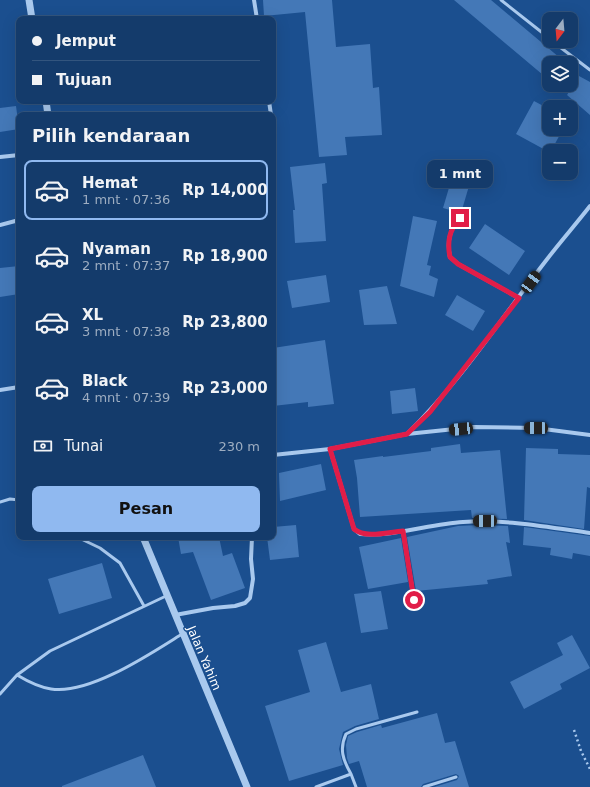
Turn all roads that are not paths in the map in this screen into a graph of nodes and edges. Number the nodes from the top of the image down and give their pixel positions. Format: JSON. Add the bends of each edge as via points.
{"nodes":[{"id":1,"x":30,"y":0,"type":"edge"},
{"id":2,"x":254,"y":0,"type":"edge"},
{"id":3,"x":501,"y":0,"type":"edge"},
{"id":4,"x":32,"y":16,"type":"edge"},
{"id":5,"x":257,"y":16,"type":"edge"},
{"id":6,"x":542,"y":32,"type":"edge"},
{"id":7,"x":561,"y":48,"type":"edge"},
{"id":8,"x":590,"y":70,"type":"edge"},
{"id":9,"x":16,"y":155,"type":"edge"},
{"id":10,"x":0,"y":157,"type":"edge"},
{"id":11,"x":590,"y":206,"type":"edge"},
{"id":12,"x":460,"y":218,"type":"dead end"},
{"id":13,"x":16,"y":221,"type":"edge"},
{"id":14,"x":0,"y":225,"type":"edge"},
{"id":15,"x":519,"y":298,"type":"junction"},
{"id":16,"x":16,"y":387,"type":"edge"},
{"id":17,"x":0,"y":390,"type":"edge"},
{"id":18,"x":407,"y":434,"type":"junction"},
{"id":19,"x":590,"y":435,"type":"edge"},
{"id":20,"x":330,"y":449,"type":"junction"},
{"id":21,"x":276,"y":455,"type":"edge"},
{"id":22,"x":16,"y":500,"type":"edge"},
{"id":23,"x":0,"y":502,"type":"edge"},
{"id":24,"x":403,"y":531,"type":"junction"},
{"id":25,"x":590,"y":533,"type":"edge"},
{"id":26,"x":83,"y":540,"type":"edge"},
{"id":27,"x":144,"y":540,"type":"edge"},
{"id":28,"x":252,"y":540,"type":"edge"},
{"id":29,"x":166,"y":596,"type":"junction"},
{"id":30,"x":414,"y":600,"type":"dead end"},
{"id":31,"x":144,"y":606,"type":"junction"},
{"id":32,"x":174,"y":615,"type":"junction"},
{"id":33,"x":182,"y":634,"type":"junction"},
{"id":34,"x":17,"y":675,"type":"junction"},
{"id":35,"x":0,"y":694,"type":"edge"},
{"id":36,"x":417,"y":712,"type":"dead end"},
{"id":37,"x":351,"y":774,"type":"junction"},
{"id":38,"x":456,"y":777,"type":"dead end"},
{"id":39,"x":247,"y":787,"type":"edge"},
{"id":40,"x":316,"y":787,"type":"edge"},
{"id":41,"x":356,"y":787,"type":"edge"},
{"id":42,"x":424,"y":787,"type":"edge"}],
"edges":[{"from":1,"to":4,"type":"street"},
{"from":2,"to":5,"type":"street"},
{"from":3,"to":6,"type":"lane"},
{"from":7,"to":8,"type":"lane"},
{"from":9,"to":10,"type":"street"},
{"from":11,"to":15,"type":"street"},
{"from":12,"to":15,"type":"street","via":[[451,230],[448,249],[450,257]]},
{"from":13,"to":14,"type":"street"},
{"from":15,"to":18,"type":"street","via":[[430,412]]},
{"from":16,"to":17,"type":"street"},
{"from":18,"to":19,"type":"street","via":[[474,427],[516,427]]},
{"from":18,"to":20,"type":"street"},
{"from":20,"to":21,"type":"street"},
{"from":20,"to":24,"type":"street","via":[[354,529],[360,534]]},
{"from":22,"to":23,"type":"lane"},
{"from":24,"to":25,"type":"street","via":[[462,522],[497,521]]},
{"from":24,"to":30,"type":"street"},
{"from":26,"to":31,"type":"lane","via":[[100,548],[120,563]]},
{"from":27,"to":29,"type":"street","name":"Jalan Yahim"},
{"from":28,"to":32,"type":"street","via":[[253,579],[250,598],[235,606]]},
{"from":29,"to":31,"type":"lane"},
{"from":29,"to":32,"type":"street","name":"Jalan Yahim"},
{"from":31,"to":34,"type":"lane","via":[[50,651]]},
{"from":32,"to":33,"type":"street","name":"Jalan Yahim"},
{"from":33,"to":34,"type":"lane","via":[[132,665],[88,684],[52,689]]},
{"from":33,"to":39,"type":"street","name":"Jalan Yahim"},
{"from":34,"to":35,"type":"lane"},
{"from":36,"to":37,"type":"lane","via":[[356,728],[346,734],[342,749],[344,762]]},
{"from":37,"to":40,"type":"lane"},
{"from":37,"to":41,"type":"lane"},
{"from":38,"to":42,"type":"lane"}]}
